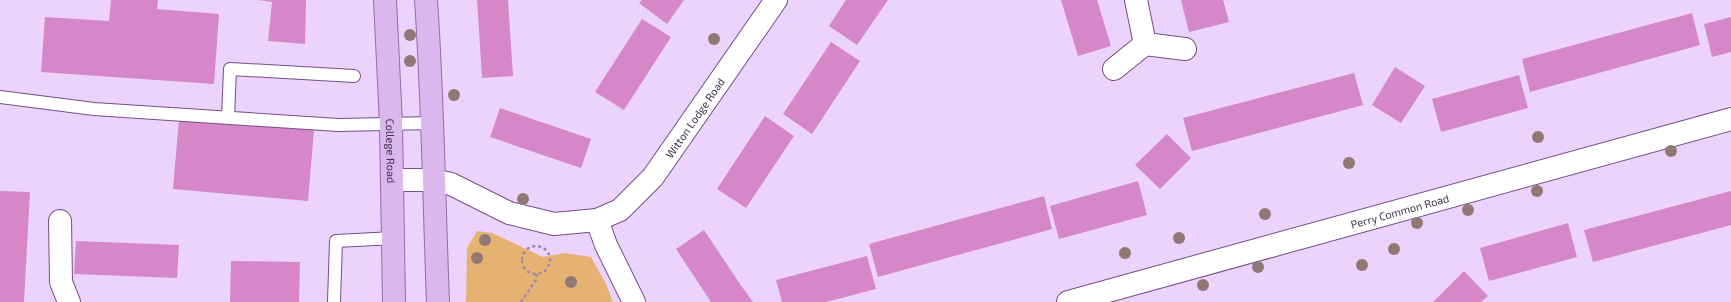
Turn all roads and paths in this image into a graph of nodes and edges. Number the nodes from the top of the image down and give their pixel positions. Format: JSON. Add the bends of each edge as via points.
{"nodes":[{"id":1,"x":385,"y":0,"type":"edge"},
{"id":2,"x":426,"y":0,"type":"edge"},
{"id":3,"x":776,"y":0,"type":"edge"},
{"id":4,"x":1136,"y":0,"type":"edge"},
{"id":5,"x":1145,"y":44,"type":"junction"},
{"id":6,"x":1185,"y":49,"type":"dead end"},
{"id":7,"x":1114,"y":68,"type":"dead end"},
{"id":8,"x":354,"y":76,"type":"dead end"},
{"id":9,"x":0,"y":97,"type":"edge"},
{"id":10,"x":228,"y":118,"type":"junction"},
{"id":11,"x":1731,"y":119,"type":"edge"},
{"id":12,"x":433,"y":123,"type":"junction"},
{"id":13,"x":391,"y":124,"type":"junction"},
{"id":14,"x":392,"y":180,"type":"junction"},
{"id":15,"x":433,"y":180,"type":"junction"},
{"id":16,"x":597,"y":220,"type":"junction"},
{"id":17,"x":60,"y":221,"type":"dead end"},
{"id":18,"x":394,"y":238,"type":"junction"},
{"id":19,"x":537,"y":274,"type":"junction"},
{"id":20,"x":68,"y":302,"type":"edge"},
{"id":21,"x":334,"y":302,"type":"edge"},
{"id":22,"x":394,"y":302,"type":"edge"},
{"id":23,"x":438,"y":302,"type":"edge"},
{"id":24,"x":521,"y":302,"type":"edge"},
{"id":25,"x":634,"y":302,"type":"edge"},
{"id":26,"x":1068,"y":302,"type":"edge"}],
"edges":[{"from":1,"to":13,"type":"main road","name":"College Road"},
{"from":2,"to":12,"type":"main road"},
{"from":3,"to":16,"type":"street","name":"Witton Lodge Road","via":[[653,177],[620,210]]},
{"from":4,"to":5,"type":"street"},
{"from":5,"to":6,"type":"street"},
{"from":5,"to":7,"type":"street"},
{"from":8,"to":10,"type":"lane","via":[[230,69]]},
{"from":9,"to":10,"type":"lane","via":[[94,109]]},
{"from":10,"to":13,"type":"lane","via":[[338,125]]},
{"from":11,"to":26,"type":"street","name":"Perry Common Road"},
{"from":12,"to":13,"type":"lane"},
{"from":12,"to":15,"type":"main road"},
{"from":13,"to":14,"type":"main road","name":"College Road"},
{"from":14,"to":15,"type":"street"},
{"from":14,"to":18,"type":"main road","name":"College Road"},
{"from":15,"to":16,"type":"street","via":[[451,184],[509,213],[554,224]]},
{"from":15,"to":23,"type":"main road"},
{"from":16,"to":25,"type":"street","via":[[606,245]]},
{"from":17,"to":20,"type":"street","via":[[61,282]]},
{"from":18,"to":21,"type":"lane","via":[[336,242]]},
{"from":18,"to":22,"type":"main road","name":"College Road"},
{"from":19,"to":19,"type":"path","via":[[529,272],[523,266],[522,258],[525,250],[539,245],[550,254],[551,261],[549,268]]},
{"from":19,"to":24,"type":"path","via":[[536,280]]}]}
